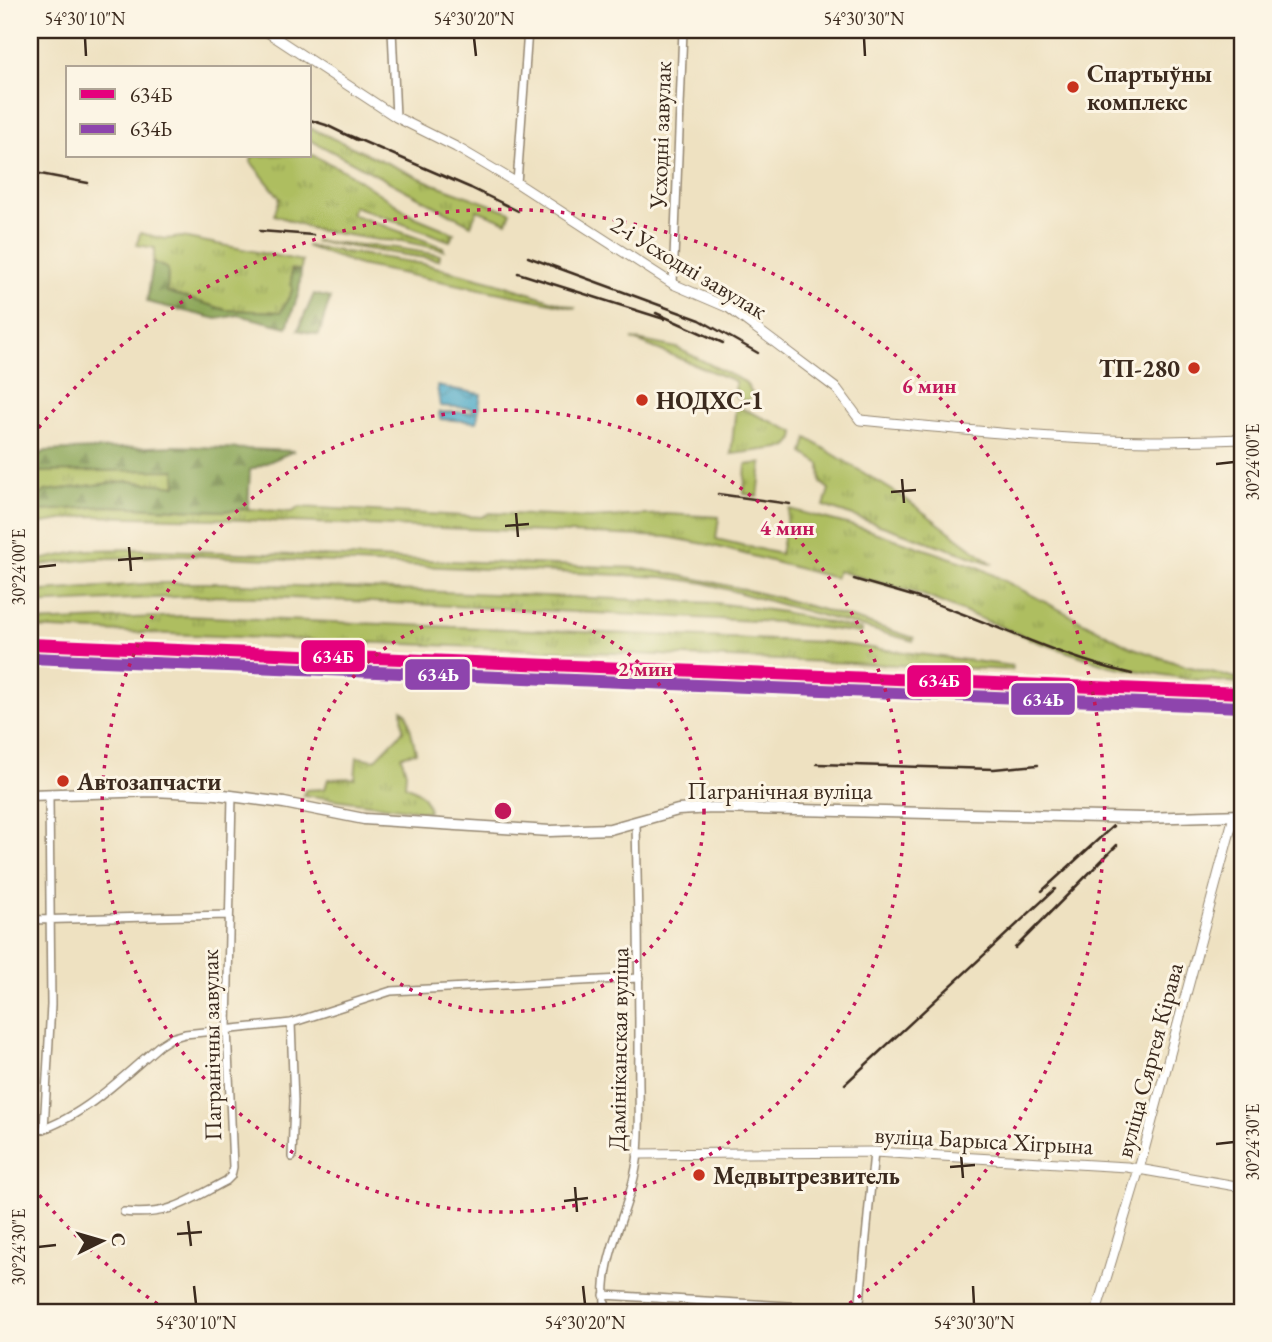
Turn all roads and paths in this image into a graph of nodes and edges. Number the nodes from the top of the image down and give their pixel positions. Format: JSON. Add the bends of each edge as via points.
{"nodes":[{"id":1,"x":264,"y":30,"type":"edge"},
{"id":2,"x":392,"y":30,"type":"edge"},
{"id":3,"x":528,"y":30,"type":"edge"},
{"id":4,"x":683,"y":30,"type":"edge"},
{"id":5,"x":396,"y":117,"type":"junction"},
{"id":6,"x":517,"y":183,"type":"junction"},
{"id":7,"x":673,"y":284,"type":"junction"},
{"id":8,"x":1242,"y":439,"type":"edge"},
{"id":9,"x":30,"y":795,"type":"edge"},
{"id":10,"x":49,"y":796,"type":"junction"},
{"id":11,"x":232,"y":796,"type":"junction"},
{"id":12,"x":1238,"y":816,"type":"edge"},
{"id":13,"x":636,"y":823,"type":"junction"},
{"id":14,"x":228,"y":915,"type":"junction"},
{"id":15,"x":30,"y":920,"type":"edge"},
{"id":16,"x":49,"y":920,"type":"junction"},
{"id":17,"x":639,"y":978,"type":"junction"},
{"id":18,"x":291,"y":1023,"type":"junction"},
{"id":19,"x":227,"y":1028,"type":"junction"},
{"id":20,"x":44,"y":1129,"type":"junction"},
{"id":21,"x":30,"y":1133,"type":"edge"},
{"id":22,"x":874,"y":1152,"type":"junction"},
{"id":23,"x":638,"y":1154,"type":"junction"},
{"id":24,"x":292,"y":1157,"type":"dead end"},
{"id":25,"x":1139,"y":1169,"type":"junction"},
{"id":26,"x":1242,"y":1187,"type":"edge"},
{"id":27,"x":124,"y":1212,"type":"dead end"},
{"id":28,"x":604,"y":1295,"type":"junction"},
{"id":29,"x":607,"y":1312,"type":"edge"},
{"id":30,"x":859,"y":1312,"type":"edge"},
{"id":31,"x":887,"y":1312,"type":"edge"},
{"id":32,"x":1096,"y":1312,"type":"edge"}],
"edges":[{"from":1,"to":5,"type":"street","name":"2-і Усходні завулак"},
{"from":2,"to":5,"type":"street"},
{"from":3,"to":6,"type":"street"},
{"from":4,"to":7,"type":"street","name":"Усходні завулак"},
{"from":5,"to":6,"type":"street","name":"2-і Усходні завулак"},
{"from":6,"to":7,"type":"street","name":"2-і Усходні завулак"},
{"from":7,"to":8,"type":"street","name":"2-і Усходні завулак","via":[[729,308],[751,323],[837,389],[860,420],[1074,438]]},
{"from":9,"to":10,"type":"main road","name":"Пагранічная вуліца"},
{"from":10,"to":11,"type":"main road","name":"Пагранічная вуліца","via":[[153,791]]},
{"from":10,"to":16,"type":"street"},
{"from":11,"to":13,"type":"main road","name":"Пагранічная вуліца","via":[[364,819],[432,824],[550,831],[602,830]]},
{"from":11,"to":14,"type":"street","name":"Пагранічны завулак"},
{"from":12,"to":13,"type":"main road","name":"Пагранічная вуліца","via":[[713,808],[678,810]]},
{"from":12,"to":25,"type":"street","name":"вуліца Сяргея Кірава"},
{"from":13,"to":17,"type":"street","name":"Дамініканская вуліца"},
{"from":14,"to":16,"type":"street"},
{"from":14,"to":19,"type":"street","name":"Пагранічны завулак"},
{"from":15,"to":16,"type":"street"},
{"from":16,"to":20,"type":"street","via":[[51,1005]]},
{"from":17,"to":18,"type":"street","via":[[391,991]]},
{"from":17,"to":23,"type":"street","name":"Дамініканская вуліца"},
{"from":18,"to":19,"type":"street"},
{"from":18,"to":24,"type":"street"},
{"from":19,"to":20,"type":"street","via":[[171,1038],[88,1104]]},
{"from":19,"to":27,"type":"street","name":"Пагранічны завулак","via":[[231,1176],[168,1211]]},
{"from":20,"to":21,"type":"street"},
{"from":22,"to":23,"type":"street","name":"вуліца Барыса Хігрына"},
{"from":22,"to":25,"type":"street","name":"вуліца Барыса Хігрына"},
{"from":22,"to":30,"type":"street"},
{"from":23,"to":28,"type":"street","name":"Дамініканская вуліца","via":[[608,1262]]},
{"from":25,"to":26,"type":"street","name":"вуліца Барыса Хігрына"},
{"from":25,"to":32,"type":"street","name":"вуліца Сяргея Кірава"},
{"from":28,"to":29,"type":"street","name":"Дамініканская вуліца"},
{"from":28,"to":30,"type":"street"},
{"from":30,"to":31,"type":"street"}]}
